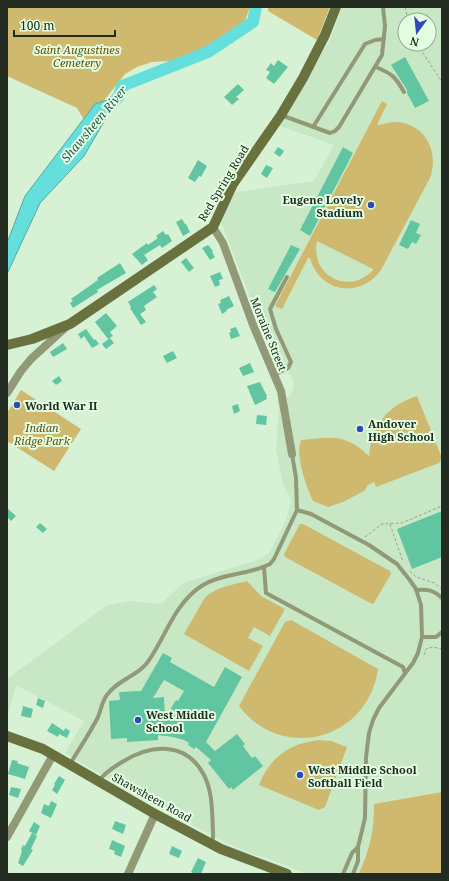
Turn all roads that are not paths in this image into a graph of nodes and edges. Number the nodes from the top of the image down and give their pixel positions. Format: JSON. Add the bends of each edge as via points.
{"nodes":[{"id":1,"x":336,"y":7,"type":"edge"},
{"id":2,"x":383,"y":7,"type":"edge"},
{"id":3,"x":384,"y":40,"type":"junction"},
{"id":4,"x":376,"y":67,"type":"junction"},
{"id":5,"x":404,"y":92,"type":"dead end"},
{"id":6,"x":281,"y":115,"type":"junction"},
{"id":7,"x":313,"y":127,"type":"junction"},
{"id":8,"x":212,"y":227,"type":"junction"},
{"id":9,"x":287,"y":277,"type":"dead end"},
{"id":10,"x":70,"y":324,"type":"junction"},
{"id":11,"x":7,"y":345,"type":"edge"},
{"id":12,"x":273,"y":375,"type":"junction"},
{"id":13,"x":7,"y":393,"type":"edge"},
{"id":14,"x":292,"y":454,"type":"joint"},
{"id":15,"x":297,"y":510,"type":"junction"},
{"id":16,"x":264,"y":567,"type":"junction"},
{"id":17,"x":416,"y":590,"type":"junction"},
{"id":18,"x":442,"y":598,"type":"edge"},
{"id":19,"x":442,"y":632,"type":"edge"},
{"id":20,"x":422,"y":637,"type":"junction"},
{"id":21,"x":405,"y":673,"type":"junction"},
{"id":22,"x":7,"y":736,"type":"edge"},
{"id":23,"x":53,"y":755,"type":"junction"},
{"id":24,"x":70,"y":765,"type":"junction"},
{"id":25,"x":98,"y":781,"type":"junction"},
{"id":26,"x":155,"y":814,"type":"junction"},
{"id":27,"x":7,"y":837,"type":"edge"},
{"id":28,"x":210,"y":843,"type":"junction"},
{"id":29,"x":358,"y":847,"type":"junction"},
{"id":30,"x":128,"y":874,"type":"edge"},
{"id":31,"x":287,"y":874,"type":"edge"},
{"id":32,"x":342,"y":874,"type":"edge"},
{"id":33,"x":353,"y":874,"type":"edge"}],
"edges":[{"from":1,"to":6,"type":"main road","name":"Red Spring Road","via":[[304,78]]},
{"from":2,"to":3,"type":"lane"},
{"from":3,"to":4,"type":"lane","via":[[382,54]]},
{"from":3,"to":7,"type":"lane","via":[[365,44]]},
{"from":4,"to":5,"type":"lane","via":[[396,78]]},
{"from":4,"to":7,"type":"lane","via":[[335,131]]},
{"from":6,"to":7,"type":"lane"},
{"from":6,"to":8,"type":"main road","name":"Red Spring Road","via":[[233,184]]},
{"from":8,"to":10,"type":"main road","name":"Red Spring Road"},
{"from":8,"to":12,"type":"street","name":"Moraine Street","via":[[223,243]]},
{"from":9,"to":12,"type":"lane","via":[[270,309],[291,362],[288,368]]},
{"from":10,"to":11,"type":"main road","name":"Red Spring Road","via":[[32,339]]},
{"from":10,"to":13,"type":"street","via":[[31,359]]},
{"from":12,"to":14,"type":"street","name":"Moraine Street","via":[[280,391]]},
{"from":14,"to":15,"type":"lane"},
{"from":15,"to":16,"type":"lane","via":[[272,562]]},
{"from":15,"to":17,"type":"lane","via":[[311,514],[386,556],[397,564]]},
{"from":16,"to":21,"type":"lane","via":[[266,594],[403,668]]},
{"from":16,"to":24,"type":"lane","via":[[210,581],[186,600],[145,665],[107,694],[98,718]]},
{"from":17,"to":18,"type":"lane","via":[[429,590]]},
{"from":17,"to":20,"type":"lane","via":[[421,605]]},
{"from":19,"to":20,"type":"lane","via":[[436,637]]},
{"from":20,"to":21,"type":"lane","via":[[418,653]]},
{"from":21,"to":29,"type":"lane","via":[[373,720],[366,757],[365,818]]},
{"from":22,"to":23,"type":"main road","name":"Shawsheen Road"},
{"from":23,"to":24,"type":"main road","name":"Shawsheen Road"},
{"from":23,"to":27,"type":"street"},
{"from":24,"to":25,"type":"main road","name":"Shawsheen Road"},
{"from":25,"to":26,"type":"main road","name":"Shawsheen Road"},
{"from":25,"to":28,"type":"lane","via":[[107,771],[146,751],[158,748],[185,755],[200,769],[210,790],[213,838]]},
{"from":26,"to":28,"type":"main road","name":"Shawsheen Road"},
{"from":26,"to":30,"type":"street"},
{"from":28,"to":31,"type":"main road","name":"Shawsheen Road"},
{"from":29,"to":32,"type":"lane","via":[[352,853]]},
{"from":29,"to":33,"type":"lane","via":[[358,861]]}]}
